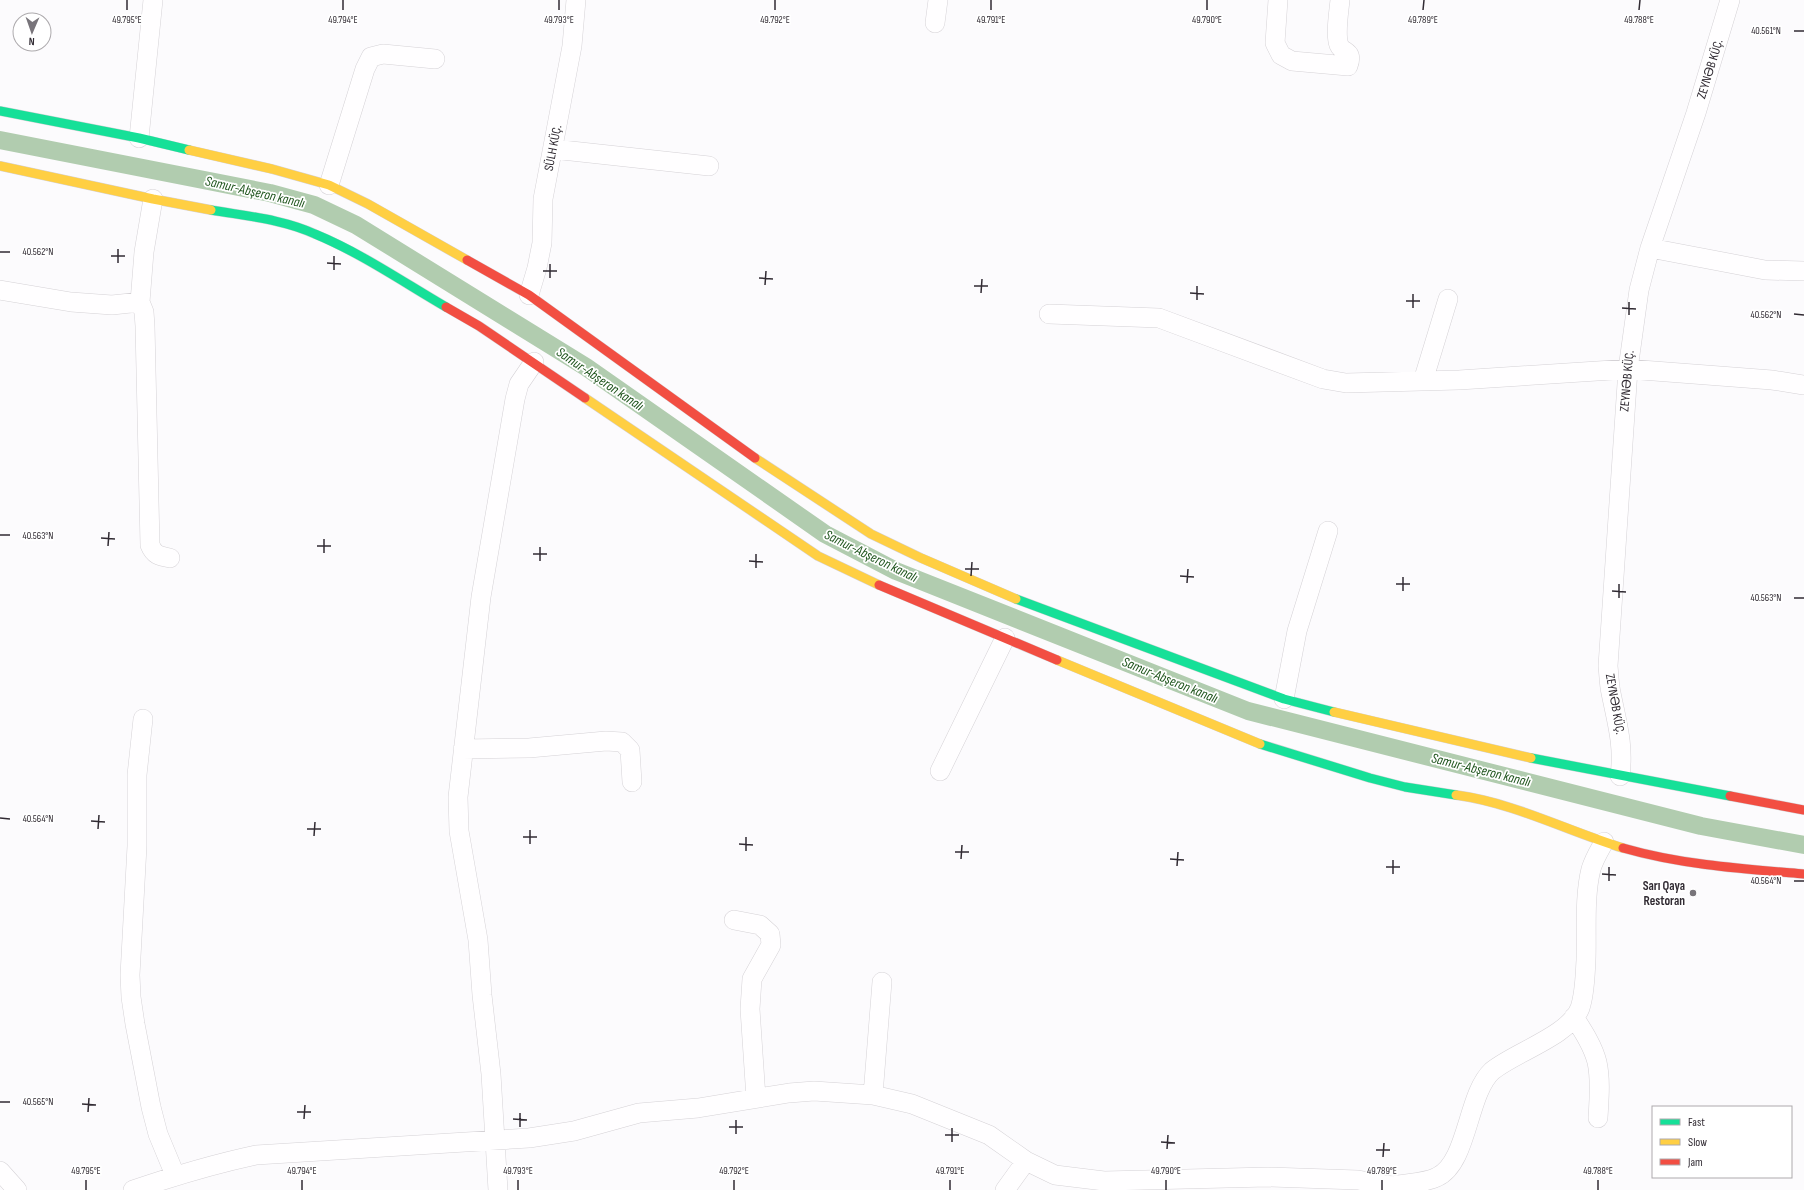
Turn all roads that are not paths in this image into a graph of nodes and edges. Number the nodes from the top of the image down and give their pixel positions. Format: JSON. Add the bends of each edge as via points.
{"nodes":[{"id":1,"x":153,"y":0,"type":"edge"},
{"id":2,"x":576,"y":0,"type":"edge"},
{"id":3,"x":938,"y":0,"type":"edge"},
{"id":4,"x":1278,"y":0,"type":"edge"},
{"id":5,"x":1340,"y":0,"type":"edge"},
{"id":6,"x":1730,"y":0,"type":"edge"},
{"id":7,"x":935,"y":23,"type":"dead end"},
{"id":8,"x":435,"y":59,"type":"dead end"},
{"id":9,"x":0,"y":111,"type":"edge"},
{"id":10,"x":139,"y":138,"type":"junction"},
{"id":11,"x":553,"y":149,"type":"junction"},
{"id":12,"x":0,"y":166,"type":"edge"},
{"id":13,"x":710,"y":166,"type":"dead end"},
{"id":14,"x":329,"y":186,"type":"junction"},
{"id":15,"x":153,"y":199,"type":"junction"},
{"id":16,"x":1650,"y":248,"type":"junction"},
{"id":17,"x":1804,"y":271,"type":"edge"},
{"id":18,"x":0,"y":290,"type":"edge"},
{"id":19,"x":529,"y":295,"type":"junction"},
{"id":20,"x":1448,"y":298,"type":"dead end"},
{"id":21,"x":140,"y":302,"type":"junction"},
{"id":22,"x":1049,"y":314,"type":"dead end"},
{"id":23,"x":534,"y":362,"type":"junction"},
{"id":24,"x":1628,"y":369,"type":"junction"},
{"id":25,"x":1423,"y":381,"type":"junction"},
{"id":26,"x":1804,"y":385,"type":"edge"},
{"id":27,"x":1328,"y":531,"type":"dead end"},
{"id":28,"x":170,"y":558,"type":"dead end"},
{"id":29,"x":1005,"y":638,"type":"junction"},
{"id":30,"x":1284,"y":699,"type":"junction"},
{"id":31,"x":143,"y":719,"type":"dead end"},
{"id":32,"x":463,"y":749,"type":"junction"},
{"id":33,"x":940,"y":771,"type":"dead end"},
{"id":34,"x":1620,"y":776,"type":"junction"},
{"id":35,"x":632,"y":782,"type":"dead end"},
{"id":36,"x":1804,"y":810,"type":"edge"},
{"id":37,"x":1604,"y":842,"type":"junction"},
{"id":38,"x":1804,"y":874,"type":"edge"},
{"id":39,"x":734,"y":920,"type":"dead end"},
{"id":40,"x":882,"y":982,"type":"dead end"},
{"id":41,"x":1574,"y":1017,"type":"junction"},
{"id":42,"x":873,"y":1095,"type":"junction"},
{"id":43,"x":756,"y":1098,"type":"junction"},
{"id":44,"x":1598,"y":1118,"type":"dead end"},
{"id":45,"x":496,"y":1141,"type":"junction"},
{"id":46,"x":1026,"y":1161,"type":"junction"},
{"id":47,"x":0,"y":1171,"type":"edge"},
{"id":48,"x":175,"y":1175,"type":"junction"},
{"id":49,"x":1439,"y":1184,"type":"edge"},
{"id":50,"x":1390,"y":1188,"type":"edge"},
{"id":51,"x":17,"y":1190,"type":"edge"},
{"id":52,"x":133,"y":1190,"type":"edge"},
{"id":53,"x":498,"y":1190,"type":"edge"},
{"id":54,"x":1005,"y":1190,"type":"edge"}],
"edges":[{"from":1,"to":10,"type":"street"},
{"from":2,"to":11,"type":"street","name":"SÜLH KÜÇ.","via":[[572,46]]},
{"from":3,"to":7,"type":"street"},
{"from":4,"to":5,"type":"street","via":[[1275,43],[1281,55],[1292,61],[1348,66],[1349,56],[1338,42]]},
{"from":6,"to":16,"type":"street","name":"ZEYNƏB KÜÇ.","via":[[1696,113]]},
{"from":8,"to":14,"type":"street","via":[[383,54],[371,58],[365,69]]},
{"from":9,"to":10,"type":"street"},
{"from":10,"to":14,"type":"street","via":[[272,169]]},
{"from":11,"to":13,"type":"street"},
{"from":11,"to":19,"type":"street","name":"SÜLH KÜÇ.","via":[[543,199],[542,243]]},
{"from":12,"to":15,"type":"street"},
{"from":14,"to":19,"type":"street","via":[[368,204]]},
{"from":15,"to":21,"type":"street","via":[[144,252]]},
{"from":15,"to":23,"type":"street","via":[[278,222],[314,233],[361,257],[479,326]]},
{"from":16,"to":17,"type":"street","via":[[1765,270]]},
{"from":16,"to":24,"type":"street","name":"ZEYNƏB KÜÇ.","via":[[1638,290]]},
{"from":18,"to":21,"type":"street","via":[[105,305]]},
{"from":19,"to":30,"type":"street","via":[[736,445],[871,534],[1026,603]]},
{"from":20,"to":25,"type":"street"},
{"from":21,"to":28,"type":"street","via":[[145,326],[150,545],[158,556]]},
{"from":22,"to":25,"type":"street","via":[[1159,318],[1323,379],[1346,382]]},
{"from":23,"to":29,"type":"street","via":[[818,556],[876,584]]},
{"from":23,"to":32,"type":"street","via":[[519,384],[515,399],[481,597]]},
{"from":24,"to":25,"type":"street"},
{"from":24,"to":26,"type":"street","via":[[1772,380]]},
{"from":24,"to":34,"type":"street","name":"ZEYNƏB KÜÇ.","via":[[1608,666],[1610,692],[1622,746]]},
{"from":27,"to":30,"type":"street","via":[[1296,631]]},
{"from":29,"to":33,"type":"street"},
{"from":29,"to":37,"type":"street","via":[[1264,746],[1403,786],[1482,798]]},
{"from":30,"to":34,"type":"street"},
{"from":31,"to":48,"type":"street","via":[[138,775],[130,975],[135,1024],[151,1107],[158,1134]]},
{"from":32,"to":35,"type":"street","via":[[622,742],[630,750]]},
{"from":32,"to":45,"type":"street","via":[[458,797],[458,831],[478,940]]},
{"from":34,"to":36,"type":"street"},
{"from":37,"to":38,"type":"street","via":[[1703,864]]},
{"from":37,"to":41,"type":"street","via":[[1591,871],[1585,979],[1580,1008]]},
{"from":39,"to":43,"type":"street","via":[[760,925],[770,934],[771,945],[752,979],[750,1009]]},
{"from":40,"to":42,"type":"street"},
{"from":41,"to":44,"type":"street","via":[[1596,1061],[1599,1076]]},
{"from":41,"to":49,"type":"street","via":[[1569,1024],[1554,1034],[1491,1072],[1482,1088],[1457,1154]]},
{"from":42,"to":43,"type":"street","via":[[814,1091]]},
{"from":42,"to":46,"type":"street","via":[[912,1104],[989,1135]]},
{"from":43,"to":45,"type":"street","via":[[698,1108],[639,1113],[574,1132]]},
{"from":45,"to":48,"type":"street","via":[[256,1155]]},
{"from":45,"to":53,"type":"street"},
{"from":46,"to":50,"type":"street","via":[[1055,1175],[1104,1181],[1268,1177],[1358,1180]]},
{"from":46,"to":54,"type":"street"},
{"from":47,"to":51,"type":"street"},
{"from":48,"to":52,"type":"street"},
{"from":49,"to":50,"type":"street"}]}
